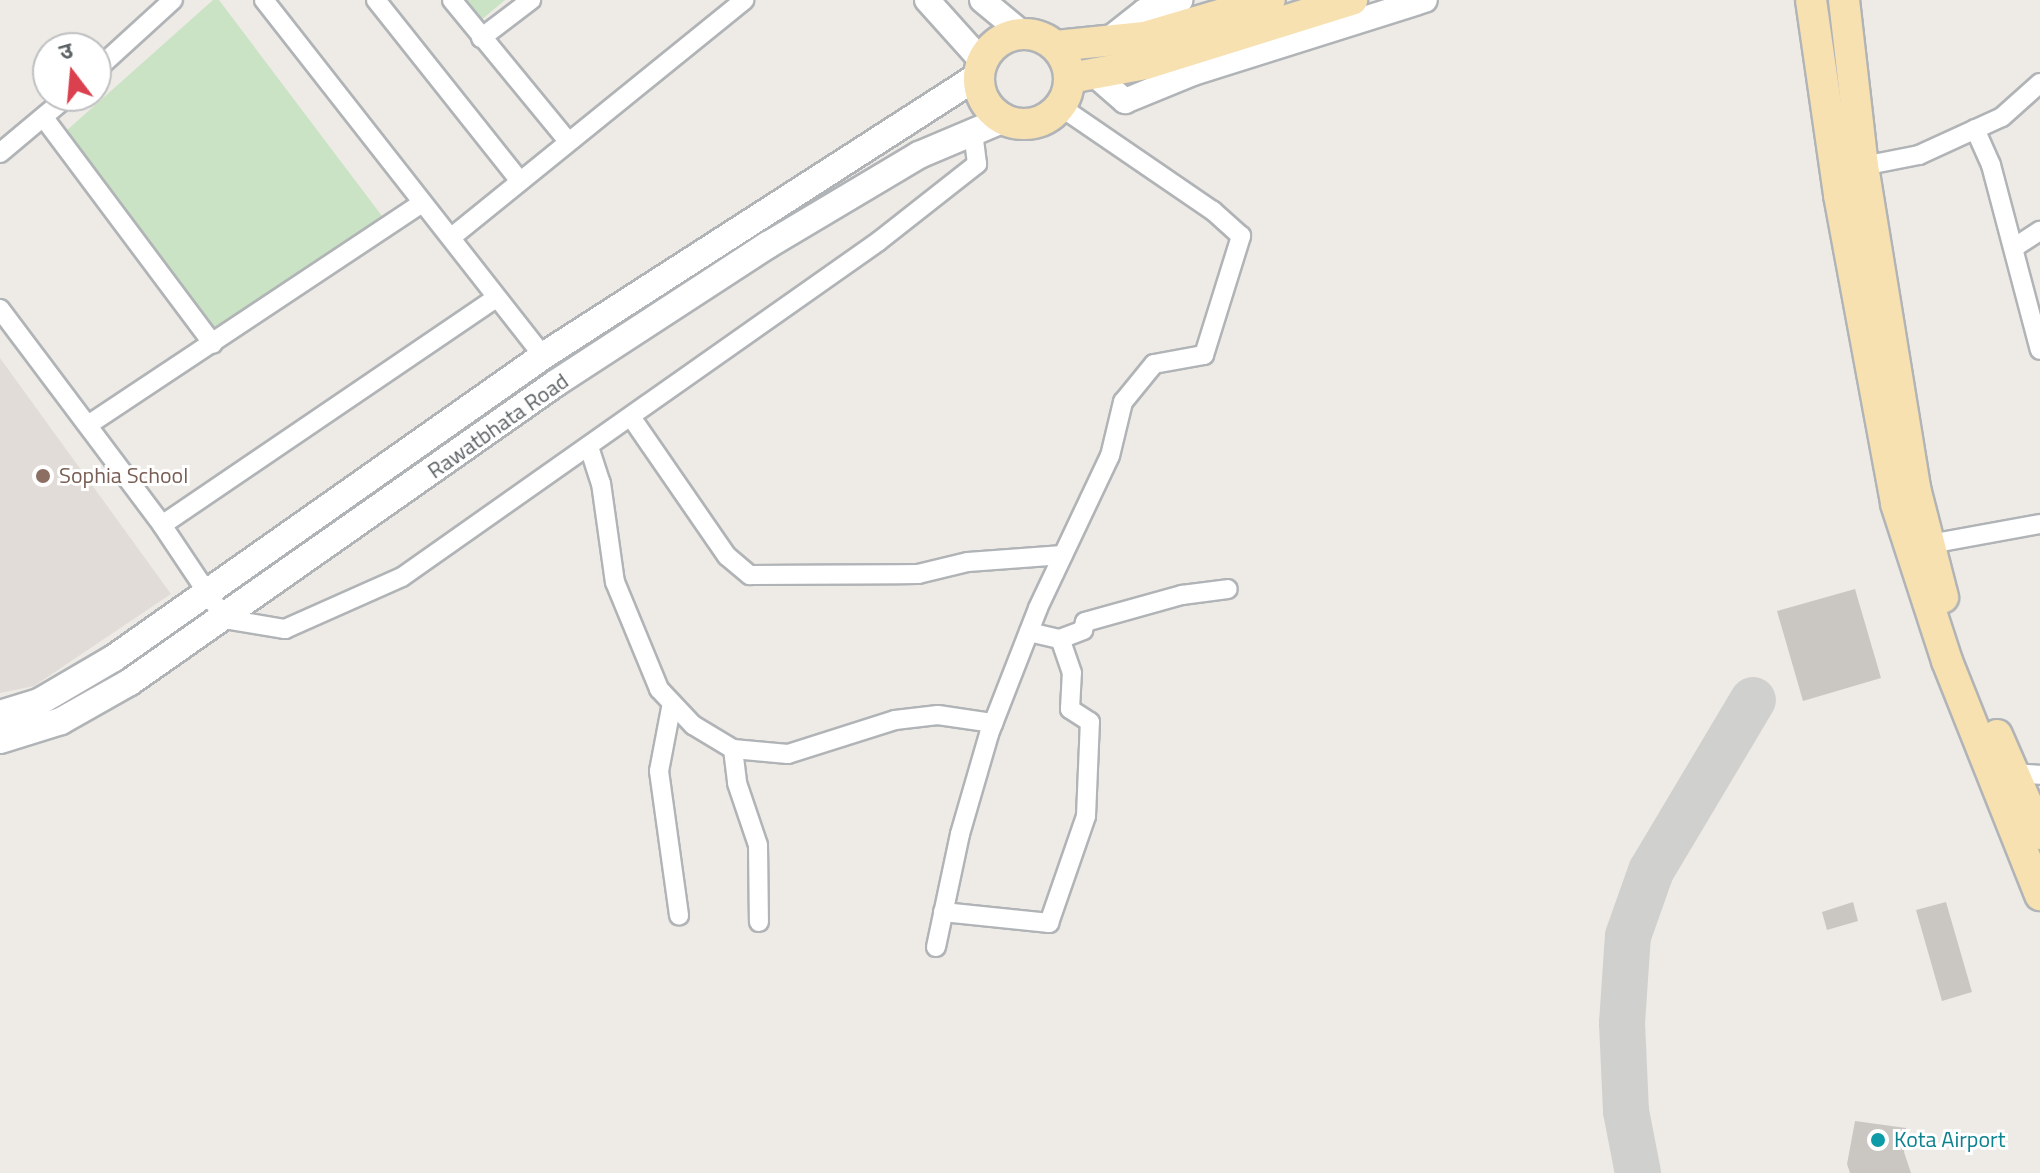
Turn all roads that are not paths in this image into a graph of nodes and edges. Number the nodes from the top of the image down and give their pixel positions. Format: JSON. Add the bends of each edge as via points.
{"nodes":[{"id":1,"x":173,"y":0,"type":"edge"},
{"id":2,"x":264,"y":0,"type":"edge"},
{"id":3,"x":376,"y":0,"type":"edge"},
{"id":4,"x":452,"y":0,"type":"edge"},
{"id":5,"x":531,"y":0,"type":"edge"},
{"id":6,"x":927,"y":0,"type":"edge"},
{"id":7,"x":982,"y":0,"type":"edge"},
{"id":8,"x":1180,"y":0,"type":"edge"},
{"id":9,"x":1270,"y":0,"type":"edge"},
{"id":10,"x":1352,"y":0,"type":"edge"},
{"id":11,"x":1425,"y":0,"type":"edge"},
{"id":12,"x":1811,"y":0,"type":"edge"},
{"id":13,"x":1844,"y":0,"type":"edge"},
{"id":14,"x":742,"y":1,"type":"edge"},
{"id":15,"x":1023,"y":34,"type":"junction"},
{"id":16,"x":481,"y":38,"type":"junction"},
{"id":17,"x":1107,"y":41,"type":"junction"},
{"id":18,"x":1056,"y":46,"type":"junction"},
{"id":19,"x":1146,"y":50,"type":"junction"},
{"id":20,"x":112,"y":55,"type":"edge"},
{"id":21,"x":980,"y":68,"type":"junction"},
{"id":22,"x":1083,"y":76,"type":"junction"},
{"id":23,"x":2040,"y":83,"type":"edge"},
{"id":24,"x":1061,"y":107,"type":"junction"},
{"id":25,"x":51,"y":112,"type":"edge"},
{"id":26,"x":44,"y":118,"type":"junction"},
{"id":27,"x":1002,"y":120,"type":"junction"},
{"id":28,"x":1975,"y":129,"type":"junction"},
{"id":29,"x":973,"y":130,"type":"junction"},
{"id":30,"x":568,"y":141,"type":"junction"},
{"id":31,"x":0,"y":153,"type":"edge"},
{"id":32,"x":1863,"y":166,"type":"junction"},
{"id":33,"x":520,"y":181,"type":"junction"},
{"id":34,"x":422,"y":203,"type":"junction"},
{"id":35,"x":2040,"y":231,"type":"edge"},
{"id":36,"x":453,"y":236,"type":"junction"},
{"id":37,"x":2015,"y":247,"type":"junction"},
{"id":38,"x":495,"y":299,"type":"junction"},
{"id":39,"x":0,"y":309,"type":"edge"},
{"id":40,"x":213,"y":344,"type":"junction"},
{"id":41,"x":2040,"y":350,"type":"edge"},
{"id":42,"x":543,"y":356,"type":"junction"},
{"id":43,"x":631,"y":417,"type":"junction"},
{"id":44,"x":88,"y":425,"type":"junction"},
{"id":45,"x":589,"y":447,"type":"junction"},
{"id":46,"x":2040,"y":524,"type":"edge"},
{"id":47,"x":162,"y":525,"type":"junction"},
{"id":48,"x":1930,"y":544,"type":"junction"},
{"id":49,"x":1063,"y":555,"type":"junction"},
{"id":50,"x":1228,"y":589,"type":"dead end"},
{"id":51,"x":205,"y":594,"type":"junction"},
{"id":52,"x":225,"y":619,"type":"junction"},
{"id":53,"x":1029,"y":632,"type":"junction"},
{"id":54,"x":1060,"y":639,"type":"junction"},
{"id":55,"x":672,"y":703,"type":"junction"},
{"id":56,"x":0,"y":714,"type":"edge"},
{"id":57,"x":993,"y":723,"type":"junction"},
{"id":58,"x":0,"y":740,"type":"edge"},
{"id":59,"x":733,"y":749,"type":"junction"},
{"id":60,"x":2027,"y":774,"type":"edge"},
{"id":61,"x":2040,"y":834,"type":"edge"},
{"id":62,"x":2040,"y":895,"type":"edge"},
{"id":63,"x":943,"y":912,"type":"junction"},
{"id":64,"x":679,"y":916,"type":"dead end"},
{"id":65,"x":759,"y":922,"type":"dead end"},
{"id":66,"x":936,"y":947,"type":"dead end"}],
"edges":[{"from":1,"to":20,"type":"street"},
{"from":2,"to":34,"type":"street"},
{"from":3,"to":33,"type":"street"},
{"from":4,"to":16,"type":"street"},
{"from":5,"to":16,"type":"street"},
{"from":6,"to":21,"type":"street"},
{"from":7,"to":15,"type":"street"},
{"from":8,"to":17,"type":"street","via":[[1145,11]]},
{"from":9,"to":19,"type":"main road"},
{"from":10,"to":19,"type":"main road"},
{"from":11,"to":22,"type":"street","via":[[1193,73],[1125,101]]},
{"from":12,"to":62,"type":"main road","via":[[1839,195],[1896,504],[1942,648]]},
{"from":13,"to":32,"type":"main road"},
{"from":14,"to":30,"type":"street"},
{"from":15,"to":18,"type":"main road"},
{"from":15,"to":21,"type":"main road","via":[[994,45]]},
{"from":16,"to":30,"type":"street"},
{"from":17,"to":18,"type":"main road"},
{"from":17,"to":19,"type":"main road"},
{"from":18,"to":22,"type":"main road"},
{"from":19,"to":22,"type":"main road"},
{"from":21,"to":27,"type":"main road","via":[[986,104]]},
{"from":21,"to":42,"type":"main road","name":"Rawatbhata Road"},
{"from":22,"to":24,"type":"main road"},
{"from":23,"to":28,"type":"street","via":[[2002,117]]},
{"from":24,"to":27,"type":"main road","via":[[1035,124]]},
{"from":24,"to":49,"type":"street","via":[[1213,211],[1241,236],[1204,355],[1154,364],[1123,402],[1110,456]]},
{"from":25,"to":26,"type":"street"},
{"from":26,"to":31,"type":"street"},
{"from":26,"to":40,"type":"street"},
{"from":27,"to":29,"type":"main road","name":"Rawatbhata Road"},
{"from":28,"to":32,"type":"street","via":[[1919,155]]},
{"from":28,"to":37,"type":"street"},
{"from":29,"to":43,"type":"street","via":[[977,164],[879,241]]},
{"from":29,"to":52,"type":"main road","name":"Rawatbhata Road","via":[[919,155],[768,245],[556,383]]},
{"from":30,"to":33,"type":"street"},
{"from":32,"to":48,"type":"main road","via":[[1915,488]]},
{"from":33,"to":36,"type":"street"},
{"from":34,"to":36,"type":"street"},
{"from":34,"to":40,"type":"street"},
{"from":35,"to":37,"type":"street"},
{"from":36,"to":38,"type":"street"},
{"from":37,"to":41,"type":"street"},
{"from":38,"to":42,"type":"street"},
{"from":38,"to":47,"type":"street"},
{"from":39,"to":44,"type":"street"},
{"from":40,"to":44,"type":"street"},
{"from":42,"to":51,"type":"main road","name":"Rawatbhata Road"},
{"from":43,"to":45,"type":"street"},
{"from":43,"to":49,"type":"street","via":[[727,556],[750,575],[918,574],[968,562]]},
{"from":44,"to":47,"type":"street"},
{"from":45,"to":52,"type":"street","via":[[402,577],[285,629]]},
{"from":45,"to":55,"type":"street","via":[[601,483],[615,582],[659,689]]},
{"from":46,"to":48,"type":"street"},
{"from":47,"to":51,"type":"street"},
{"from":48,"to":60,"type":"main road","via":[[1956,639]]},
{"from":49,"to":53,"type":"street"},
{"from":50,"to":54,"type":"street","via":[[1182,595],[1085,622],[1083,630]]},
{"from":51,"to":52,"type":"street"},
{"from":51,"to":56,"type":"main road","name":"Rawatbhata Road","via":[[39,702]]},
{"from":52,"to":58,"type":"main road","name":"Rawatbhata Road","via":[[61,721]]},
{"from":53,"to":54,"type":"street"},
{"from":53,"to":57,"type":"street"},
{"from":54,"to":63,"type":"street","via":[[1072,673],[1070,709],[1090,722],[1086,816],[1049,923]]},
{"from":55,"to":59,"type":"street","via":[[693,725]]},
{"from":55,"to":64,"type":"street","via":[[659,771]]},
{"from":57,"to":59,"type":"street","via":[[938,715],[895,720],[788,754]]},
{"from":57,"to":63,"type":"street"},
{"from":59,"to":65,"type":"street","via":[[737,783],[758,845]]},
{"from":60,"to":61,"type":"main road"},
{"from":63,"to":66,"type":"street"}]}
